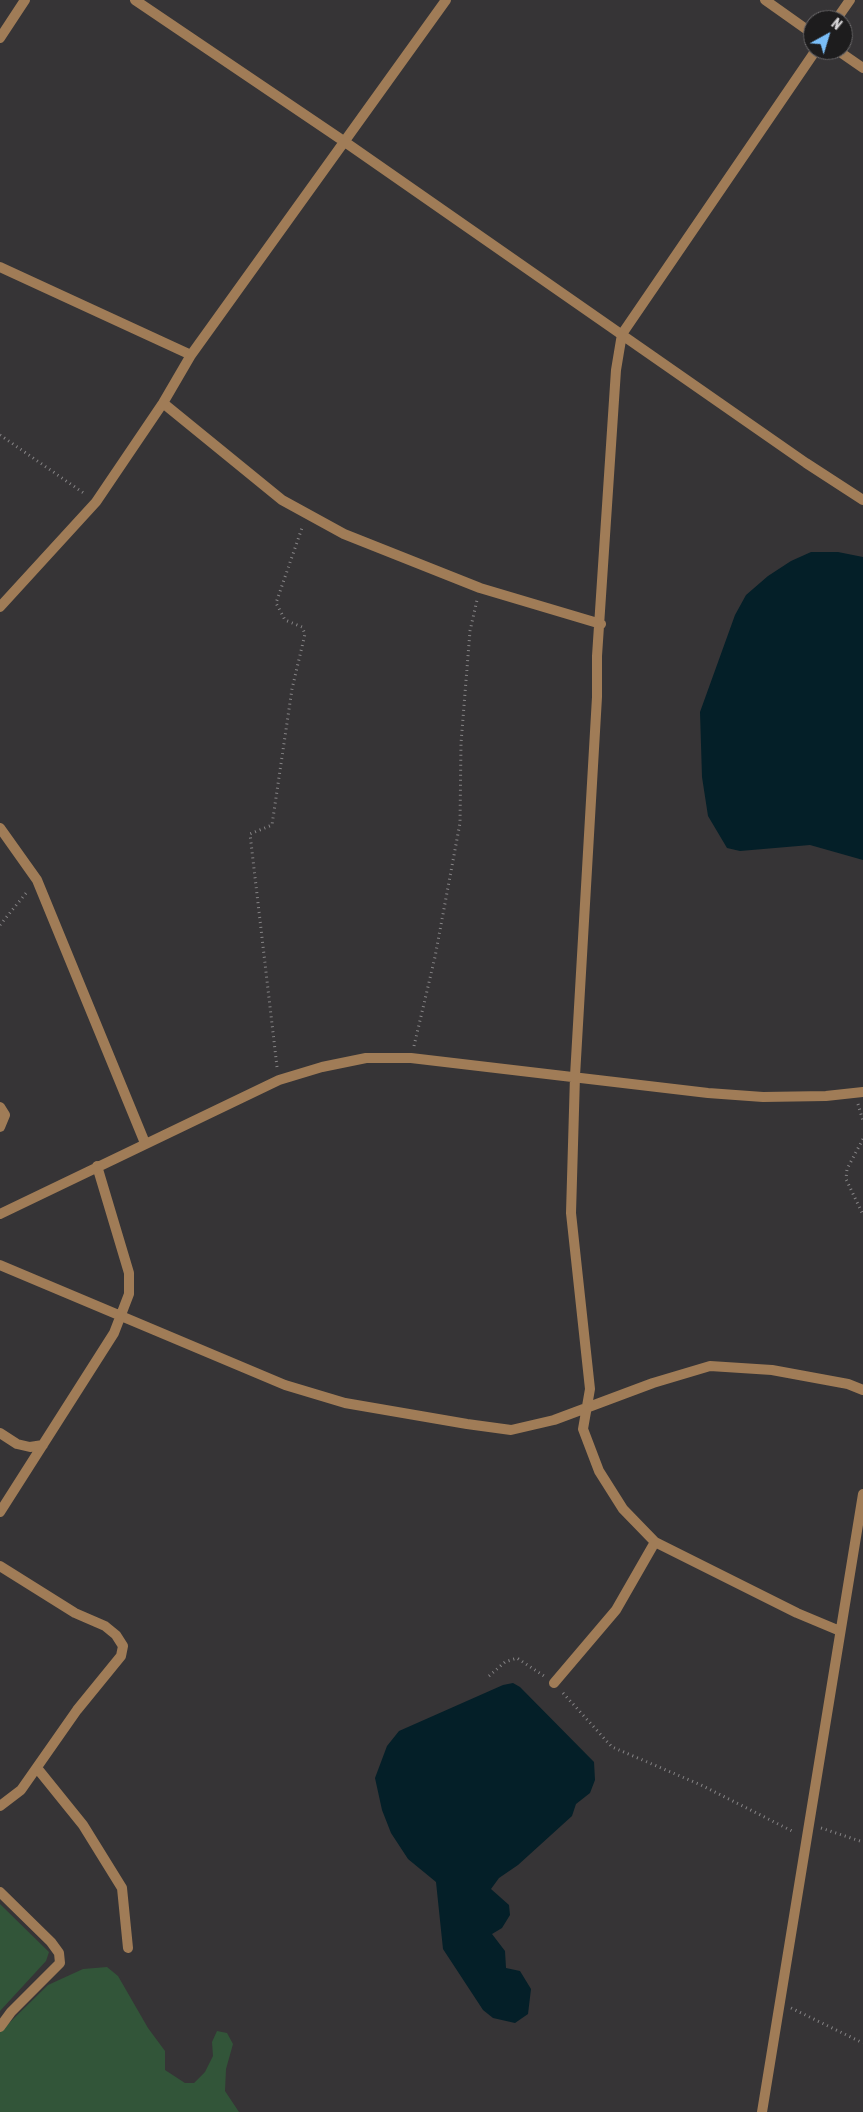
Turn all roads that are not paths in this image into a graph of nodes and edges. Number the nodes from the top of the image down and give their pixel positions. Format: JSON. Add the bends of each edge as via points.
{"nodes":[{"id":1,"x":25,"y":0,"type":"edge"},
{"id":2,"x":135,"y":0,"type":"edge"},
{"id":3,"x":446,"y":0,"type":"edge"},
{"id":4,"x":765,"y":0,"type":"edge"},
{"id":5,"x":803,"y":27,"type":"edge"},
{"id":6,"x":0,"y":38,"type":"edge"},
{"id":7,"x":809,"y":60,"type":"edge"},
{"id":8,"x":851,"y":60,"type":"edge"},
{"id":9,"x":863,"y":68,"type":"edge"},
{"id":10,"x":345,"y":142,"type":"junction"},
{"id":11,"x":0,"y":267,"type":"edge"},
{"id":12,"x":622,"y":334,"type":"junction"},
{"id":13,"x":191,"y":355,"type":"junction"},
{"id":14,"x":163,"y":403,"type":"junction"},
{"id":15,"x":863,"y":500,"type":"edge"},
{"id":16,"x":0,"y":607,"type":"edge"},
{"id":17,"x":600,"y":624,"type":"junction"},
{"id":18,"x":0,"y":828,"type":"edge"},
{"id":19,"x":574,"y":1076,"type":"junction"},
{"id":20,"x":863,"y":1092,"type":"edge"},
{"id":21,"x":0,"y":1106,"type":"edge"},
{"id":22,"x":0,"y":1127,"type":"edge"},
{"id":23,"x":145,"y":1143,"type":"junction"},
{"id":24,"x":97,"y":1166,"type":"junction"},
{"id":25,"x":0,"y":1214,"type":"edge"},
{"id":26,"x":0,"y":1265,"type":"edge"},
{"id":27,"x":121,"y":1316,"type":"junction"},
{"id":28,"x":863,"y":1390,"type":"edge"},
{"id":29,"x":587,"y":1409,"type":"junction"},
{"id":30,"x":0,"y":1433,"type":"edge"},
{"id":31,"x":43,"y":1445,"type":"junction"},
{"id":32,"x":863,"y":1494,"type":"edge"},
{"id":33,"x":0,"y":1512,"type":"edge"},
{"id":34,"x":655,"y":1542,"type":"junction"},
{"id":35,"x":0,"y":1566,"type":"edge"},
{"id":36,"x":840,"y":1631,"type":"junction"},
{"id":37,"x":554,"y":1683,"type":"road end"},
{"id":38,"x":37,"y":1768,"type":"junction"},
{"id":39,"x":0,"y":1806,"type":"edge"},
{"id":40,"x":0,"y":1892,"type":"edge"},
{"id":41,"x":128,"y":1948,"type":"dead end"},
{"id":42,"x":0,"y":2027,"type":"edge"},
{"id":43,"x":762,"y":2112,"type":"edge"}],
"edges":[{"from":1,"to":6,"type":"street"},
{"from":2,"to":10,"type":"street"},
{"from":3,"to":10,"type":"street"},
{"from":4,"to":5,"type":"street"},
{"from":7,"to":12,"type":"street"},
{"from":8,"to":9,"type":"street"},
{"from":10,"to":12,"type":"street"},
{"from":10,"to":13,"type":"street"},
{"from":11,"to":13,"type":"street"},
{"from":12,"to":15,"type":"street"},
{"from":12,"to":17,"type":"street","via":[[616,370]]},
{"from":13,"to":14,"type":"street"},
{"from":14,"to":16,"type":"street","via":[[96,502]]},
{"from":14,"to":17,"type":"street","via":[[282,500],[306,515],[344,534],[480,588]]},
{"from":17,"to":19,"type":"street"},
{"from":18,"to":23,"type":"street","via":[[37,880]]},
{"from":19,"to":20,"type":"street","via":[[763,1097]]},
{"from":19,"to":23,"type":"street","via":[[411,1058],[366,1058],[279,1080]]},
{"from":19,"to":29,"type":"street","via":[[572,1213],[590,1389]]},
{"from":21,"to":22,"type":"street","via":[[5,1115]]},
{"from":23,"to":24,"type":"street"},
{"from":24,"to":25,"type":"street"},
{"from":24,"to":27,"type":"street","via":[[129,1273],[129,1294]]},
{"from":26,"to":27,"type":"street"},
{"from":27,"to":29,"type":"street","via":[[285,1385],[345,1402],[511,1430]]},
{"from":27,"to":31,"type":"street","via":[[114,1334]]},
{"from":28,"to":29,"type":"street","via":[[848,1384],[772,1370],[710,1366],[653,1383]]},
{"from":29,"to":34,"type":"street","via":[[583,1429],[598,1470],[623,1509]]},
{"from":30,"to":31,"type":"street","via":[[17,1444]]},
{"from":31,"to":33,"type":"street"},
{"from":32,"to":36,"type":"street"},
{"from":34,"to":36,"type":"street"},
{"from":34,"to":37,"type":"street","via":[[616,1610]]},
{"from":35,"to":38,"type":"street","via":[[75,1613],[105,1626],[123,1646],[121,1656],[77,1710]]},
{"from":36,"to":43,"type":"street"},
{"from":38,"to":39,"type":"street","via":[[21,1790]]},
{"from":38,"to":41,"type":"street","via":[[83,1825],[122,1888]]},
{"from":40,"to":42,"type":"street","via":[[51,1942],[59,1952],[60,1963]]}]}
